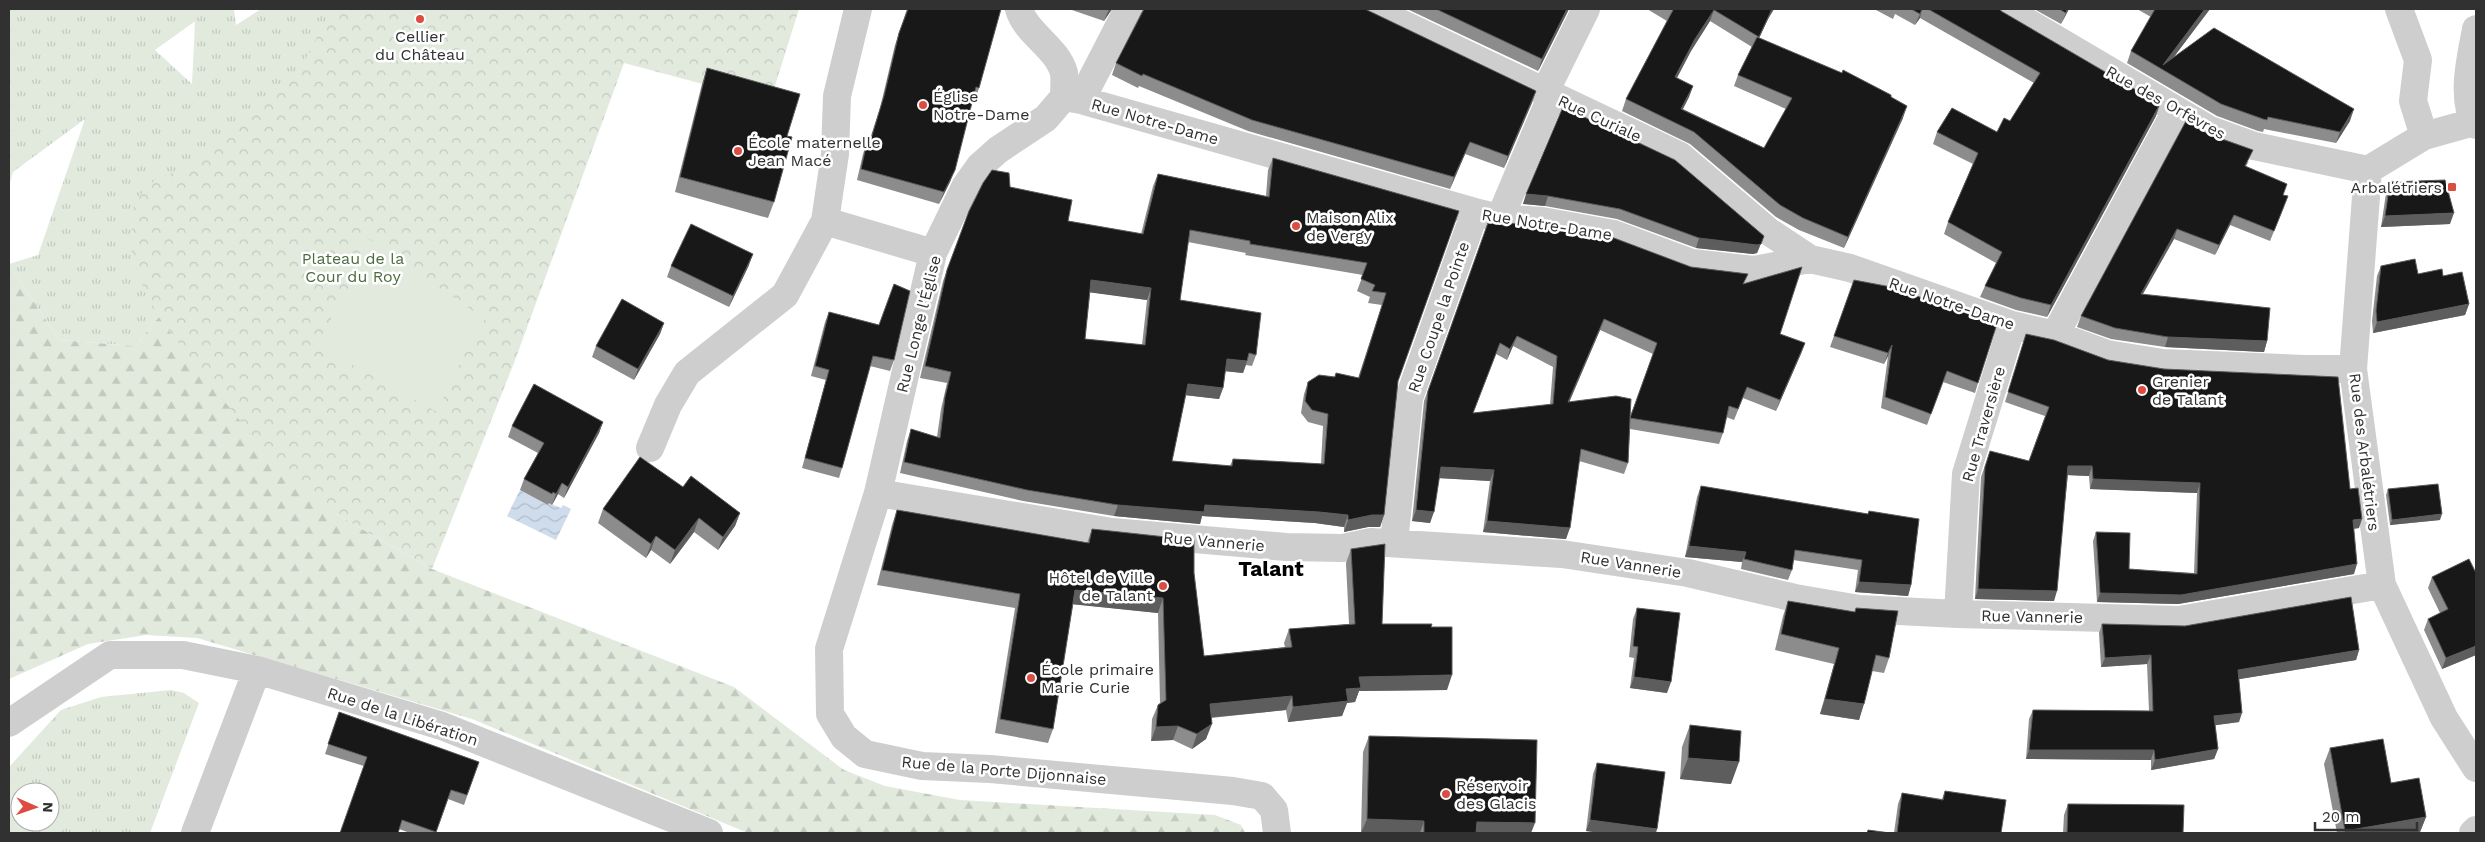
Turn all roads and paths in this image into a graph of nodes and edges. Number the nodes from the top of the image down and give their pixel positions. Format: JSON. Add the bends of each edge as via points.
{"nodes":[{"id":1,"x":858,"y":9,"type":"edge"},
{"id":2,"x":1019,"y":9,"type":"edge"},
{"id":3,"x":1128,"y":9,"type":"edge"},
{"id":4,"x":1371,"y":9,"type":"edge"},
{"id":5,"x":1586,"y":9,"type":"edge"},
{"id":6,"x":2005,"y":9,"type":"edge"},
{"id":7,"x":2400,"y":9,"type":"edge"},
{"id":8,"x":2476,"y":29,"type":"edge"},
{"id":9,"x":1549,"y":94,"type":"junction"},
{"id":10,"x":1073,"y":98,"type":"junction"},
{"id":11,"x":2176,"y":111,"type":"junction"},
{"id":12,"x":2475,"y":124,"type":"edge"},
{"id":13,"x":2424,"y":136,"type":"junction"},
{"id":14,"x":2368,"y":170,"type":"junction"},
{"id":15,"x":1487,"y":215,"type":"junction"},
{"id":16,"x":825,"y":221,"type":"junction"},
{"id":17,"x":933,"y":253,"type":"junction"},
{"id":18,"x":1810,"y":259,"type":"junction"},
{"id":19,"x":2012,"y":325,"type":"junction"},
{"id":20,"x":2055,"y":336,"type":"junction"},
{"id":21,"x":2353,"y":369,"type":"junction"},
{"id":22,"x":650,"y":448,"type":"dead end"},
{"id":23,"x":878,"y":493,"type":"junction"},
{"id":24,"x":1394,"y":543,"type":"junction"},
{"id":25,"x":2382,"y":585,"type":"junction"},
{"id":26,"x":1958,"y":614,"type":"junction"},
{"id":27,"x":257,"y":670,"type":"junction"},
{"id":28,"x":9,"y":723,"type":"edge"},
{"id":29,"x":2476,"y":768,"type":"edge"},
{"id":30,"x":2476,"y":830,"type":"edge"},
{"id":31,"x":195,"y":833,"type":"edge"},
{"id":32,"x":708,"y":833,"type":"edge"},
{"id":33,"x":1277,"y":833,"type":"edge"},
{"id":34,"x":2473,"y":833,"type":"edge"}],
"edges":[{"from":1,"to":16,"type":"street","via":[[837,96],[835,154]]},
{"from":2,"to":10,"type":"street","via":[[1022,18],[1053,54]]},
{"from":3,"to":10,"type":"street"},
{"from":4,"to":9,"type":"street","name":"Rue Curiale"},
{"from":5,"to":9,"type":"street","name":"Rue Coupe la Pointe"},
{"from":6,"to":11,"type":"street","name":"Rue des Orfèvres"},
{"from":7,"to":13,"type":"street","via":[[2418,60],[2413,101]]},
{"from":8,"to":12,"type":"street","via":[[2470,62],[2469,100]]},
{"from":9,"to":15,"type":"street","name":"Rue Coupe la Pointe"},
{"from":9,"to":18,"type":"street","name":"Rue Curiale","via":[[1680,156],[1768,231]]},
{"from":10,"to":15,"type":"street","name":"Rue Notre-Dame"},
{"from":10,"to":17,"type":"street","name":"Rue Longe l'Église","via":[[980,166],[965,187]]},
{"from":11,"to":14,"type":"street","name":"Rue des Orfèvres","via":[[2210,130],[2254,146]]},
{"from":11,"to":20,"type":"street"},
{"from":12,"to":13,"type":"street"},
{"from":13,"to":14,"type":"street"},
{"from":14,"to":21,"type":"street","name":"Rue des Arbalétriers"},
{"from":15,"to":18,"type":"street","name":"Rue Notre-Dame","via":[[1614,234],[1692,263],[1754,270]]},
{"from":15,"to":24,"type":"street","name":"Rue Coupe la Pointe","via":[[1409,398]]},
{"from":16,"to":17,"type":"street"},
{"from":16,"to":22,"type":"street","via":[[785,295],[687,374],[668,405]]},
{"from":17,"to":23,"type":"street","name":"Rue Longe l'Église"},
{"from":18,"to":19,"type":"street","name":"Rue Notre-Dame","via":[[1850,268]]},
{"from":19,"to":20,"type":"street","name":"Rue Notre-Dame"},
{"from":19,"to":26,"type":"street","name":"Rue Traversière","via":[[1966,474]]},
{"from":20,"to":21,"type":"street","name":"Rue Notre-Dame","via":[[2107,354],[2163,363]]},
{"from":21,"to":25,"type":"street","name":"Rue des Arbalétriers"},
{"from":23,"to":24,"type":"street","name":"Rue Vannerie","via":[[1112,532],[1286,547],[1343,548],[1371,542]]},
{"from":23,"to":33,"type":"street","name":"Rue de la Porte Dijonnaise","via":[[829,649],[830,714],[844,737],[865,754],[922,766],[990,769],[1262,796],[1274,810]]},
{"from":24,"to":26,"type":"street","name":"Rue Vannerie","via":[[1562,554],[1688,573],[1859,609]]},
{"from":25,"to":26,"type":"street","name":"Rue Vannerie","via":[[2179,620]]},
{"from":25,"to":29,"type":"street","name":"Rue des Arbalétriers","via":[[2444,718]]},
{"from":27,"to":28,"type":"street","name":"Rue de la Libération","via":[[183,655],[110,655]]},
{"from":27,"to":31,"type":"street"},
{"from":27,"to":32,"type":"street","name":"Rue de la Libération","via":[[442,726]]},
{"from":30,"to":34,"type":"street"}]}
